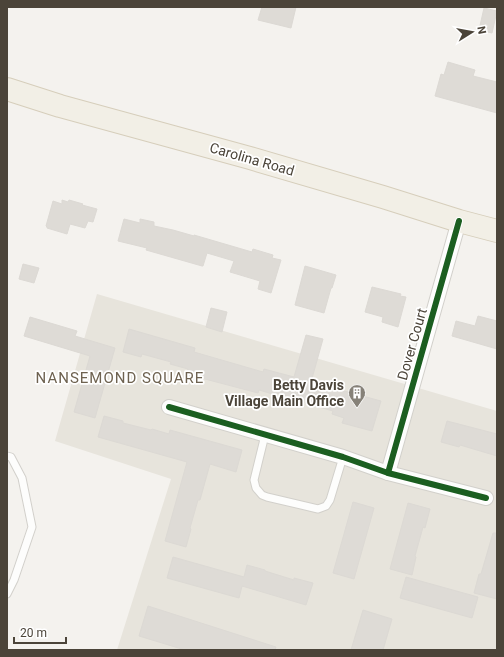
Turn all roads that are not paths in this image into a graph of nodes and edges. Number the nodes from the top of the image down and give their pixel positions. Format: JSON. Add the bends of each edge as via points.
{"nodes":[{"id":1,"x":7,"y":89,"type":"edge"},
{"id":2,"x":459,"y":221,"type":"junction"},
{"id":3,"x":497,"y":231,"type":"edge"},
{"id":4,"x":169,"y":407,"type":"dead end"},
{"id":5,"x":265,"y":435,"type":"junction"},
{"id":6,"x":7,"y":456,"type":"edge"},
{"id":7,"x":343,"y":457,"type":"junction"},
{"id":8,"x":388,"y":473,"type":"junction"},
{"id":9,"x":486,"y":498,"type":"dead end"},
{"id":10,"x":7,"y":594,"type":"edge"}],
"edges":[{"from":1,"to":2,"type":"main road","name":"Carolina Road","via":[[272,164]]},
{"from":2,"to":3,"type":"main road","name":"Carolina Road"},
{"from":2,"to":8,"type":"street","name":"Dover Court"},
{"from":4,"to":5,"type":"street"},
{"from":5,"to":7,"type":"street"},
{"from":5,"to":7,"type":"lane","via":[[254,480],[256,488],[267,497],[318,509],[326,506]]},
{"from":6,"to":10,"type":"lane","via":[[11,457],[22,478],[32,527]]},
{"from":7,"to":8,"type":"street"},
{"from":8,"to":9,"type":"street"}]}
